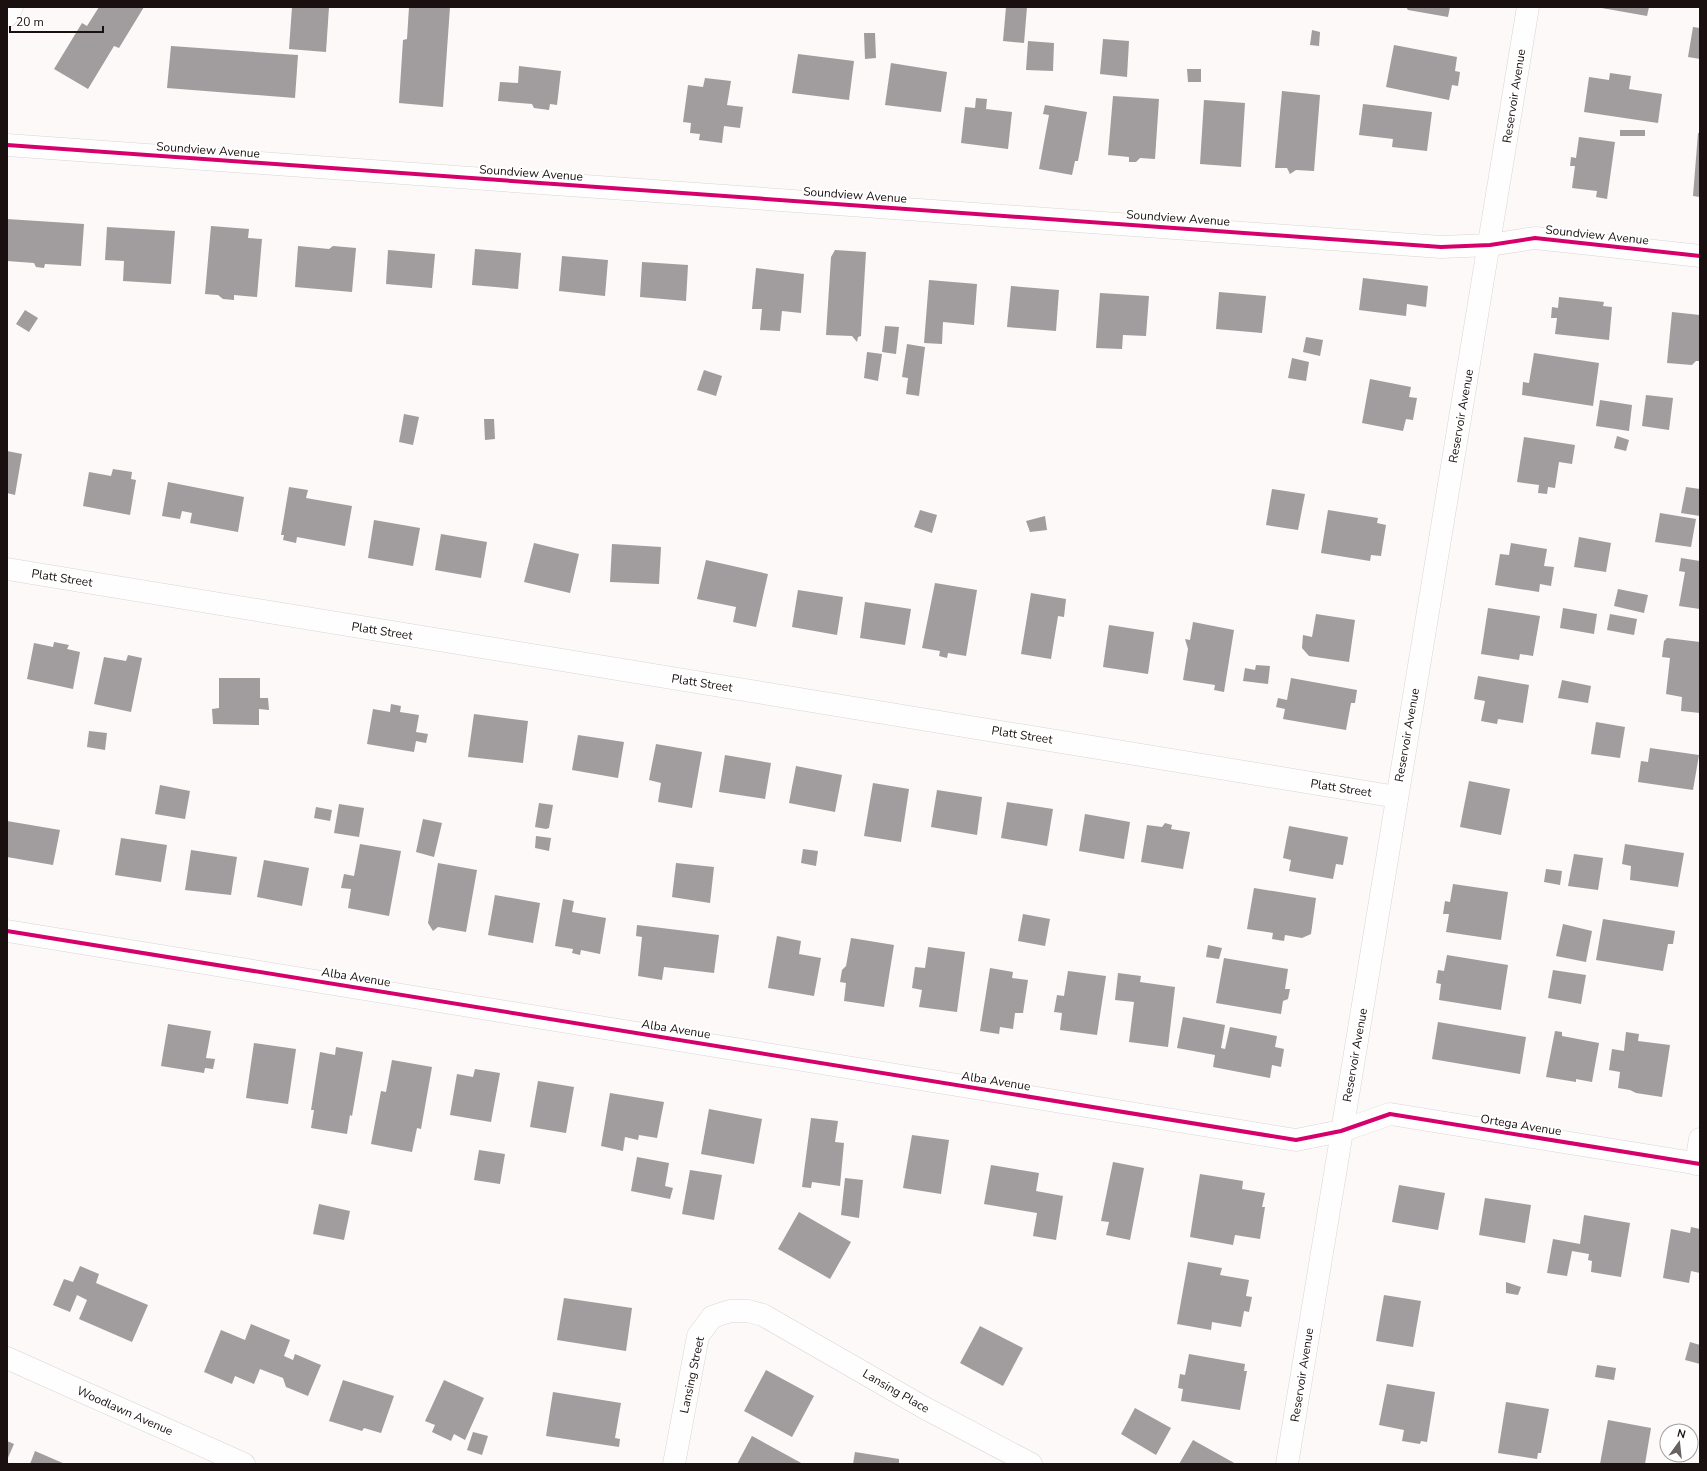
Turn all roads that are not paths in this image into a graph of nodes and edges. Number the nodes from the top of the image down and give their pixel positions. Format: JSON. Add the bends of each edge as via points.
{"nodes":[{"id":1,"x":12,"y":7,"type":"edge"},
{"id":2,"x":1528,"y":7,"type":"edge"},
{"id":3,"x":7,"y":16,"type":"edge"},
{"id":4,"x":7,"y":146,"type":"edge"},
{"id":5,"x":1490,"y":245,"type":"junction"},
{"id":6,"x":1700,"y":256,"type":"edge"},
{"id":7,"x":7,"y":569,"type":"edge"},
{"id":8,"x":1397,"y":797,"type":"junction"},
{"id":9,"x":7,"y":931,"type":"edge"},
{"id":10,"x":1341,"y":1131,"type":"junction"},
{"id":11,"x":1700,"y":1139,"type":"edge"},
{"id":12,"x":1698,"y":1164,"type":"edge"},
{"id":13,"x":763,"y":1315,"type":"joint"},
{"id":14,"x":7,"y":1358,"type":"edge"},
{"id":15,"x":244,"y":1464,"type":"edge"},
{"id":16,"x":674,"y":1464,"type":"edge"},
{"id":17,"x":1031,"y":1464,"type":"edge"},
{"id":18,"x":1287,"y":1464,"type":"edge"}],
"edges":[{"from":1,"to":3,"type":"street"},
{"from":2,"to":5,"type":"street","name":"Reservoir Avenue"},
{"from":4,"to":5,"type":"street","name":"Soundview Avenue","via":[[1441,247]]},
{"from":5,"to":6,"type":"street","name":"Soundview Avenue","via":[[1536,238]]},
{"from":5,"to":8,"type":"street","name":"Reservoir Avenue"},
{"from":7,"to":8,"type":"street","name":"Platt Street"},
{"from":8,"to":10,"type":"street","name":"Reservoir Avenue"},
{"from":9,"to":10,"type":"street","name":"Alba Avenue","via":[[1296,1140]]},
{"from":10,"to":12,"type":"street","name":"Ortega Avenue","via":[[1390,1114]]},
{"from":10,"to":18,"type":"street","name":"Reservoir Avenue"},
{"from":11,"to":12,"type":"street"},
{"from":13,"to":16,"type":"street","name":"Lansing Street","via":[[748,1311],[730,1311],[712,1317],[698,1336]]},
{"from":13,"to":17,"type":"street","name":"Lansing Place","via":[[924,1407]]},
{"from":14,"to":15,"type":"street","name":"Woodlawn Avenue"}]}
